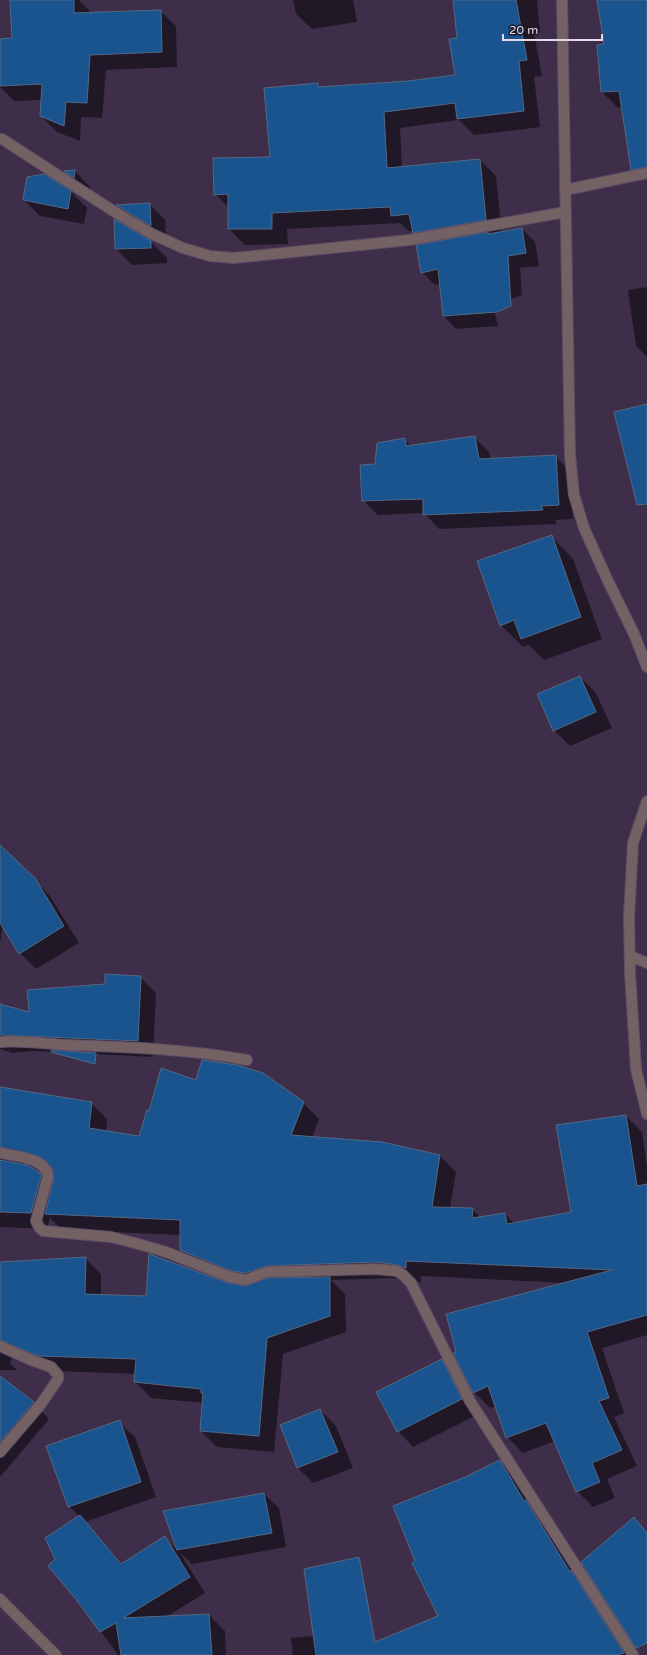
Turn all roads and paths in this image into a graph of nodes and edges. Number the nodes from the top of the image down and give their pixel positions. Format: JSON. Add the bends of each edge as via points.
{"nodes":[{"id":1,"x":562,"y":0,"type":"edge"},
{"id":2,"x":2,"y":139,"type":"dead end"},
{"id":3,"x":647,"y":173,"type":"edge"},
{"id":4,"x":565,"y":190,"type":"junction"},
{"id":5,"x":565,"y":212,"type":"junction"},
{"id":6,"x":647,"y":667,"type":"edge"},
{"id":7,"x":647,"y":801,"type":"edge"},
{"id":8,"x":630,"y":956,"type":"junction"},
{"id":9,"x":647,"y":963,"type":"edge"},
{"id":10,"x":0,"y":1042,"type":"edge"},
{"id":11,"x":247,"y":1060,"type":"dead end"},
{"id":12,"x":647,"y":1114,"type":"edge"},
{"id":13,"x":0,"y":1153,"type":"edge"},
{"id":14,"x":0,"y":1346,"type":"edge"},
{"id":15,"x":0,"y":1452,"type":"edge"},
{"id":16,"x":0,"y":1599,"type":"edge"},
{"id":17,"x":56,"y":1655,"type":"edge"},
{"id":18,"x":633,"y":1655,"type":"edge"}],
"edges":[{"from":1,"to":4,"type":"street"},
{"from":2,"to":5,"type":"street","via":[[152,234],[183,248],[210,256],[234,258],[409,240]]},
{"from":3,"to":4,"type":"street"},
{"from":4,"to":5,"type":"street"},
{"from":5,"to":6,"type":"street","via":[[570,455],[574,495],[584,528]]},
{"from":7,"to":8,"type":"street","via":[[633,843],[629,917]]},
{"from":8,"to":9,"type":"street"},
{"from":8,"to":12,"type":"street","via":[[636,1069]]},
{"from":10,"to":11,"type":"street","via":[[180,1050]]},
{"from":13,"to":18,"type":"street","via":[[40,1163],[47,1170],[48,1176],[36,1220],[43,1230],[111,1237],[166,1252],[230,1277],[246,1280],[267,1272],[312,1270],[376,1269],[397,1271],[404,1275],[411,1283],[470,1401]]},
{"from":14,"to":15,"type":"street","via":[[51,1367],[58,1375],[58,1379],[41,1404]]},
{"from":16,"to":17,"type":"street"}]}
